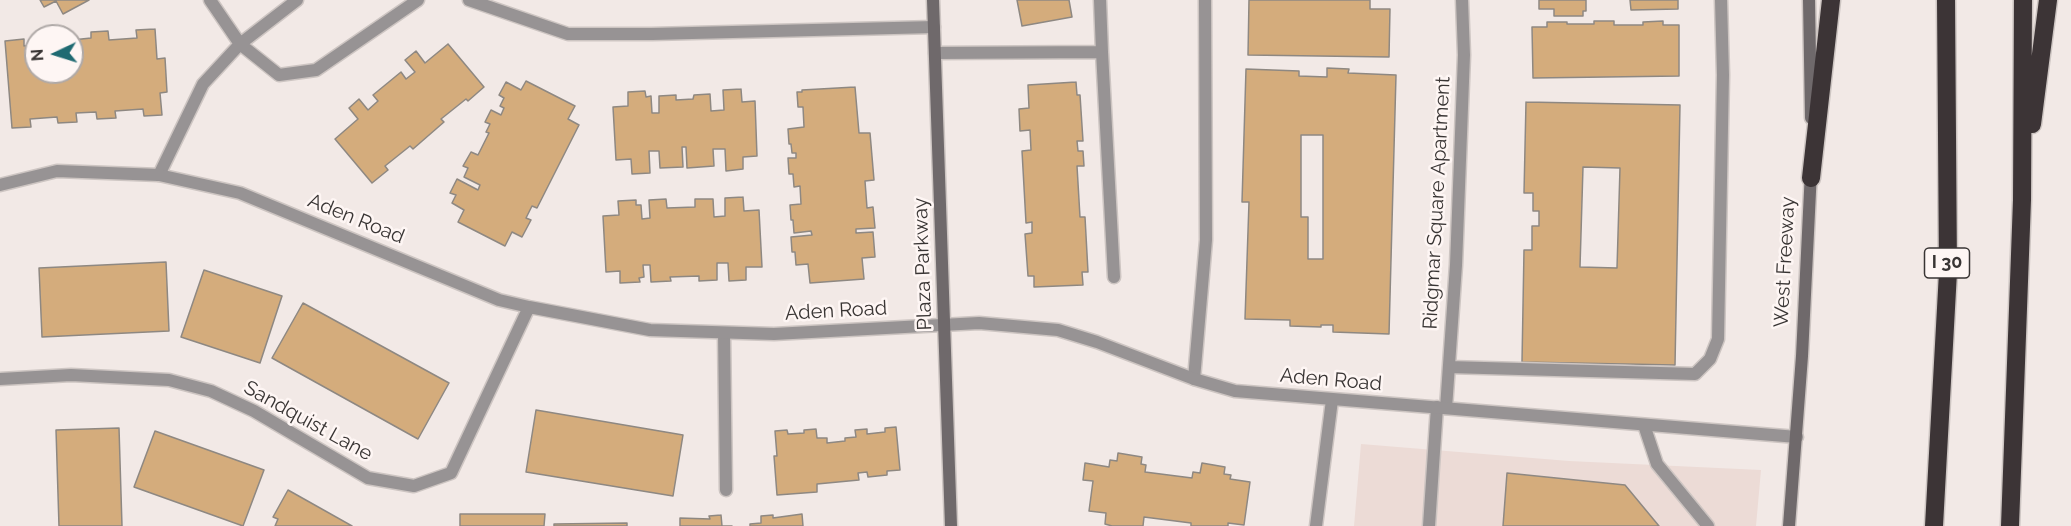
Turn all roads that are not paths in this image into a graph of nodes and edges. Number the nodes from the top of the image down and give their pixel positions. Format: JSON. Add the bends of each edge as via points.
{"nodes":[{"id":1,"x":210,"y":0,"type":"edge"},
{"id":2,"x":418,"y":0,"type":"edge"},
{"id":3,"x":469,"y":0,"type":"edge"},
{"id":4,"x":933,"y":0,"type":"edge"},
{"id":5,"x":1101,"y":0,"type":"edge"},
{"id":6,"x":1205,"y":0,"type":"edge"},
{"id":7,"x":1462,"y":0,"type":"edge"},
{"id":8,"x":1721,"y":0,"type":"edge"},
{"id":9,"x":1809,"y":0,"type":"edge"},
{"id":10,"x":1831,"y":0,"type":"edge"},
{"id":11,"x":1946,"y":0,"type":"edge"},
{"id":12,"x":2023,"y":0,"type":"edge"},
{"id":13,"x":2048,"y":0,"type":"edge"},
{"id":14,"x":289,"y":2,"type":"edge"},
{"id":15,"x":934,"y":27,"type":"junction"},
{"id":16,"x":240,"y":44,"type":"junction"},
{"id":17,"x":1102,"y":52,"type":"junction"},
{"id":18,"x":935,"y":53,"type":"junction"},
{"id":19,"x":159,"y":175,"type":"junction"},
{"id":20,"x":1812,"y":178,"type":"junction"},
{"id":21,"x":0,"y":184,"type":"edge"},
{"id":22,"x":2022,"y":200,"type":"junction"},
{"id":23,"x":1114,"y":277,"type":"dead end"},
{"id":24,"x":529,"y":307,"type":"junction"},
{"id":25,"x":945,"y":325,"type":"junction"},
{"id":26,"x":724,"y":333,"type":"junction"},
{"id":27,"x":1449,"y":367,"type":"junction"},
{"id":28,"x":0,"y":379,"type":"edge"},
{"id":29,"x":1194,"y":379,"type":"junction"},
{"id":30,"x":1332,"y":400,"type":"junction"},
{"id":31,"x":1441,"y":408,"type":"junction"},
{"id":32,"x":1644,"y":425,"type":"junction"},
{"id":33,"x":1797,"y":437,"type":"junction"},
{"id":34,"x":726,"y":490,"type":"dead end"},
{"id":35,"x":951,"y":526,"type":"edge"},
{"id":36,"x":1316,"y":526,"type":"edge"},
{"id":37,"x":1429,"y":526,"type":"edge"},
{"id":38,"x":1708,"y":526,"type":"edge"},
{"id":39,"x":1790,"y":526,"type":"edge"},
{"id":40,"x":1934,"y":526,"type":"edge"},
{"id":41,"x":2010,"y":526,"type":"edge"}],
"edges":[{"from":1,"to":16,"type":"street"},
{"from":2,"to":16,"type":"street","via":[[316,70],[279,75]]},
{"from":3,"to":15,"type":"street","via":[[568,34]]},
{"from":4,"to":15,"type":"street","name":"Plaza Parkway"},
{"from":5,"to":17,"type":"street"},
{"from":6,"to":29,"type":"street","via":[[1206,240]]},
{"from":7,"to":27,"type":"street","name":"Ridgmar Square Apartment","via":[[1456,265]]},
{"from":8,"to":27,"type":"street","via":[[1718,339],[1710,359],[1695,374]]},
{"from":9,"to":20,"type":"street","name":"West Freeway"},
{"from":10,"to":20,"type":"highway"},
{"from":11,"to":40,"type":"highway","number":"I 30","via":[[1948,272]]},
{"from":12,"to":22,"type":"highway"},
{"from":13,"to":22,"type":"highway"},
{"from":14,"to":16,"type":"street"},
{"from":15,"to":18,"type":"street","name":"Plaza Parkway"},
{"from":16,"to":19,"type":"street","via":[[203,84]]},
{"from":17,"to":18,"type":"street"},
{"from":17,"to":23,"type":"street"},
{"from":18,"to":25,"type":"street","name":"Plaza Parkway"},
{"from":19,"to":21,"type":"street","name":"Aden Road","via":[[57,171]]},
{"from":19,"to":24,"type":"street","name":"Aden Road","via":[[240,193],[500,300]]},
{"from":20,"to":33,"type":"street","name":"West Freeway"},
{"from":22,"to":41,"type":"highway"},
{"from":24,"to":26,"type":"street","name":"Aden Road","via":[[650,330]]},
{"from":24,"to":28,"type":"street","name":"Sandquist Lane","via":[[451,473],[414,486],[368,478],[211,390],[169,380],[71,375]]},
{"from":25,"to":26,"type":"street","name":"Aden Road"},
{"from":25,"to":29,"type":"street","name":"Aden Road","via":[[979,323],[1058,330]]},
{"from":25,"to":35,"type":"street","name":"Plaza Parkway"},
{"from":26,"to":34,"type":"street"},
{"from":27,"to":31,"type":"street","name":"Ridgmar Square Apartment"},
{"from":29,"to":30,"type":"street","name":"Aden Road","via":[[1236,391]]},
{"from":30,"to":31,"type":"street","name":"Aden Road"},
{"from":30,"to":36,"type":"street"},
{"from":31,"to":32,"type":"street","name":"Aden Road"},
{"from":31,"to":37,"type":"street","name":"Ridgmar Square Apartment"},
{"from":32,"to":33,"type":"street","name":"Aden Road"},
{"from":32,"to":38,"type":"street","via":[[1657,464]]},
{"from":33,"to":39,"type":"street","name":"West Freeway"}]}
